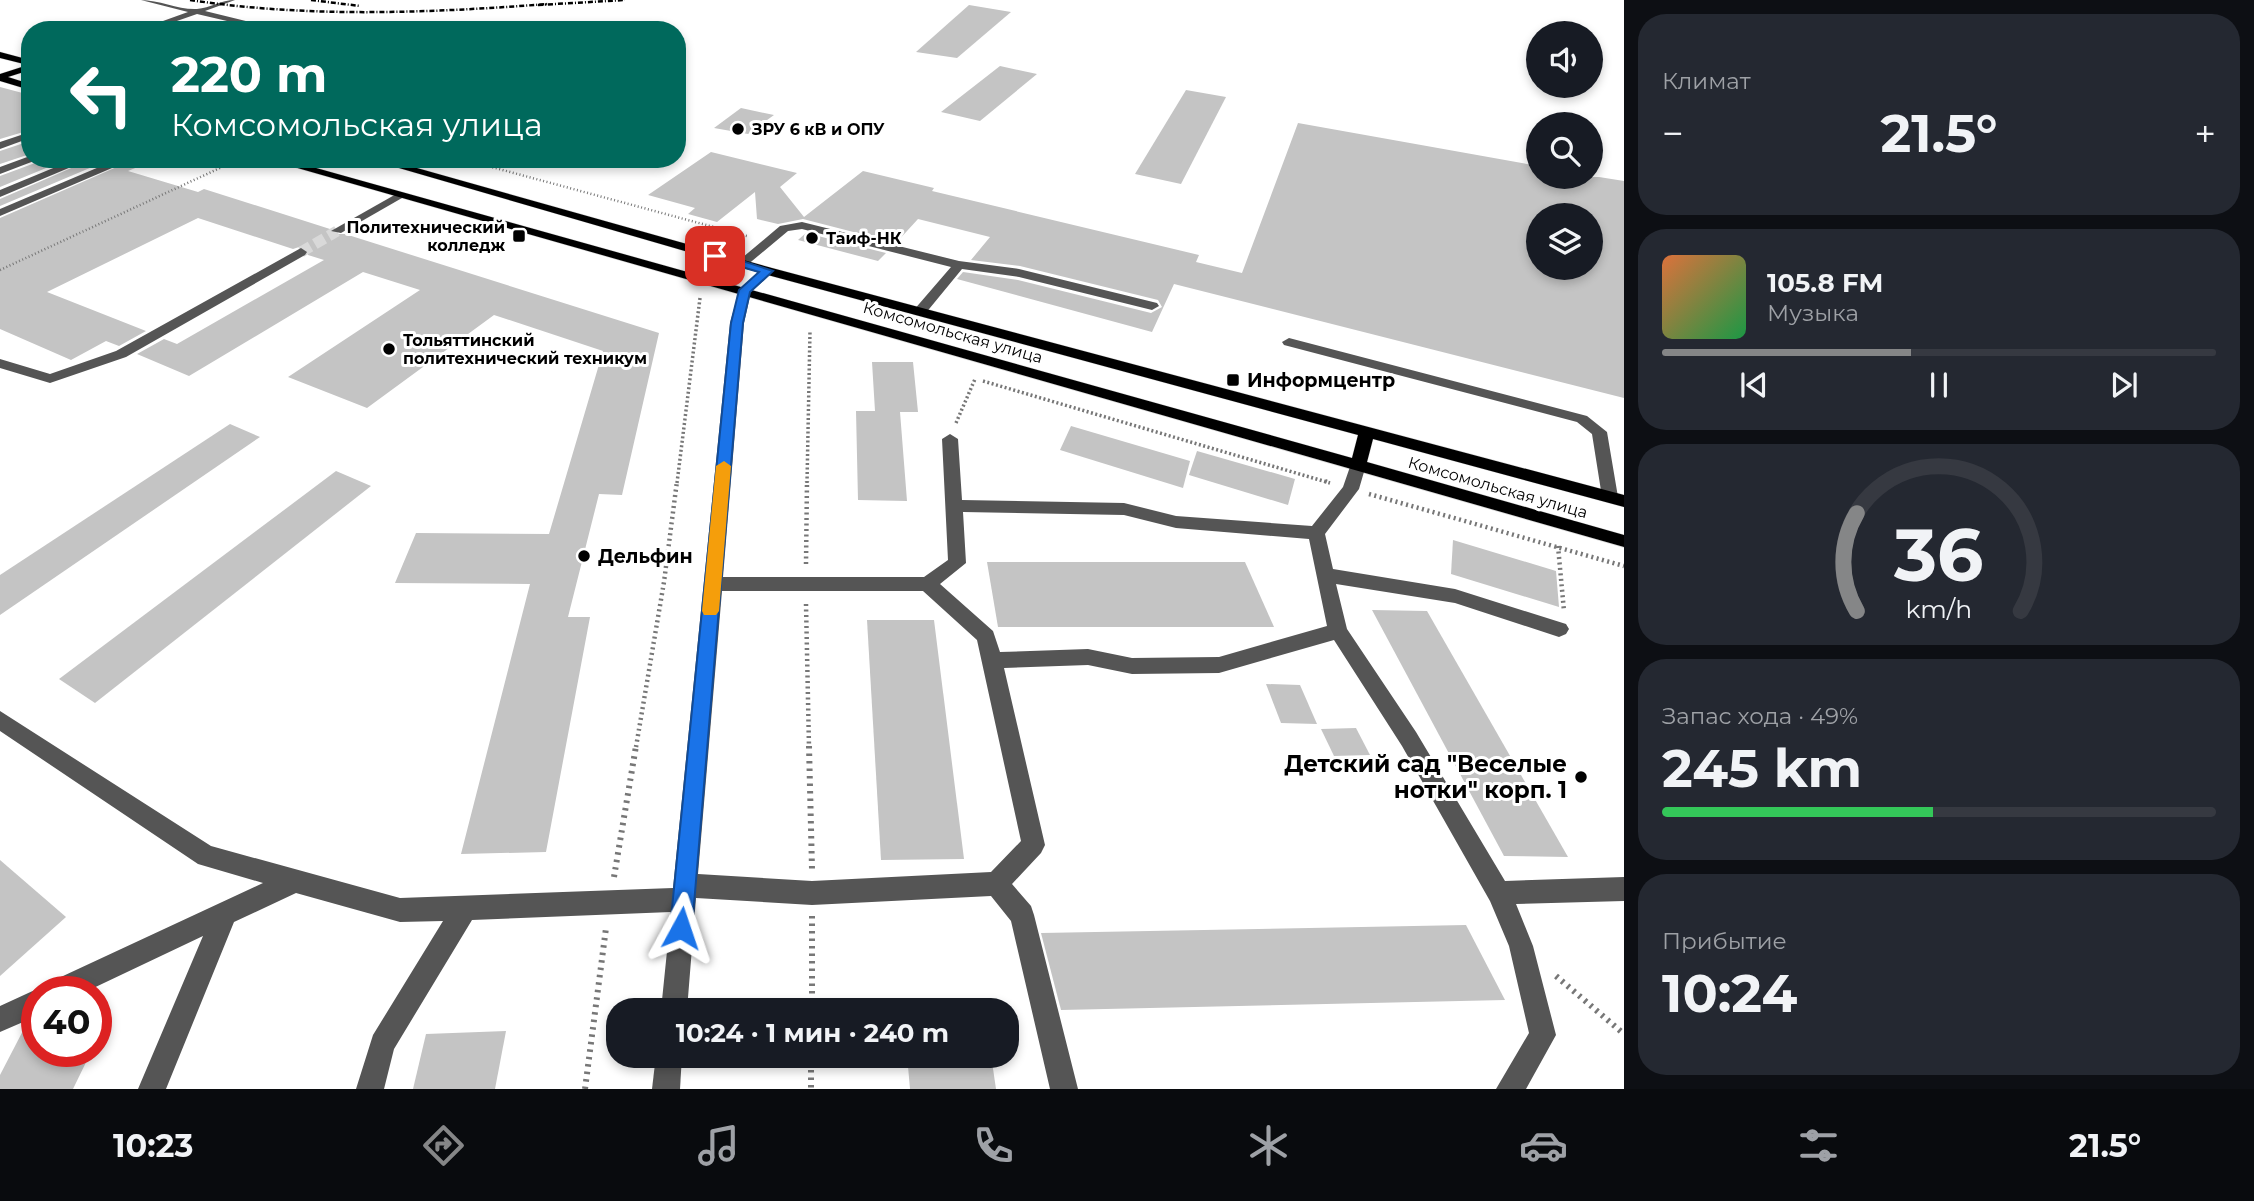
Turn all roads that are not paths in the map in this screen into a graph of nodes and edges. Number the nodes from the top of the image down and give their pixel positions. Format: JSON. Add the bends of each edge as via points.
{"nodes":[{"id":1,"x":145,"y":0,"type":"edge"},
{"id":2,"x":231,"y":0,"type":"edge"},
{"id":3,"x":195,"y":12,"type":"junction"},
{"id":4,"x":168,"y":21,"type":"edge"},
{"id":5,"x":236,"y":21,"type":"edge"},
{"id":6,"x":0,"y":55,"type":"edge"},
{"id":7,"x":21,"y":62,"type":"edge"},
{"id":8,"x":21,"y":69,"type":"edge"},
{"id":9,"x":0,"y":78,"type":"edge"},
{"id":10,"x":21,"y":84,"type":"edge"},
{"id":11,"x":21,"y":138,"type":"edge"},
{"id":12,"x":0,"y":146,"type":"edge"},
{"id":13,"x":21,"y":163,"type":"edge"},
{"id":14,"x":63,"y":168,"type":"edge"},
{"id":15,"x":107,"y":168,"type":"edge"},
{"id":16,"x":302,"y":168,"type":"edge"},
{"id":17,"x":405,"y":168,"type":"edge"},
{"id":18,"x":0,"y":171,"type":"edge"},
{"id":19,"x":0,"y":194,"type":"edge"},
{"id":20,"x":398,"y":196,"type":"junction"},
{"id":21,"x":0,"y":213,"type":"edge"},
{"id":22,"x":337,"y":231,"type":"tunnel mouth"},
{"id":23,"x":301,"y":252,"type":"tunnel mouth"},
{"id":24,"x":742,"y":263,"type":"junction"},
{"id":25,"x":959,"y":265,"type":"junction"},
{"id":26,"x":768,"y":271,"type":"junction"},
{"id":27,"x":743,"y":299,"type":"junction"},
{"id":28,"x":1152,"y":306,"type":"dead end"},
{"id":29,"x":920,"y":312,"type":"junction"},
{"id":30,"x":1289,"y":342,"type":"dead end"},
{"id":31,"x":0,"y":363,"type":"edge"},
{"id":32,"x":1367,"y":431,"type":"junction"},
{"id":33,"x":950,"y":439,"type":"road end"},
{"id":34,"x":1358,"y":465,"type":"junction"},
{"id":35,"x":1617,"y":499,"type":"edge"},
{"id":36,"x":956,"y":506,"type":"junction"},
{"id":37,"x":1316,"y":533,"type":"junction"},
{"id":38,"x":1624,"y":541,"type":"edge"},
{"id":39,"x":1326,"y":575,"type":"junction"},
{"id":40,"x":713,"y":584,"type":"junction"},
{"id":41,"x":927,"y":584,"type":"junction"},
{"id":42,"x":1559,"y":629,"type":"road end"},
{"id":43,"x":1338,"y":631,"type":"junction"},
{"id":44,"x":992,"y":660,"type":"junction"},
{"id":45,"x":0,"y":720,"type":"edge"},
{"id":46,"x":297,"y":880,"type":"junction"},
{"id":47,"x":996,"y":884,"type":"junction"},
{"id":48,"x":1624,"y":888,"type":"edge"},
{"id":49,"x":684,"y":893,"type":"junction"},
{"id":50,"x":1499,"y":893,"type":"junction"},
{"id":51,"x":465,"y":908,"type":"junction"},
{"id":52,"x":225,"y":914,"type":"junction"},
{"id":53,"x":91,"y":976,"type":"edge"},
{"id":54,"x":675,"y":998,"type":"edge"},
{"id":55,"x":21,"y":1009,"type":"edge"},
{"id":56,"x":0,"y":1019,"type":"edge"},
{"id":57,"x":668,"y":1068,"type":"edge"},
{"id":58,"x":152,"y":1089,"type":"edge"},
{"id":59,"x":370,"y":1089,"type":"edge"},
{"id":60,"x":666,"y":1089,"type":"edge"},
{"id":61,"x":1064,"y":1089,"type":"edge"},
{"id":62,"x":1510,"y":1089,"type":"edge"}],
"edges":[{"from":1,"to":3,"type":"street"},
{"from":2,"to":3,"type":"street"},
{"from":3,"to":4,"type":"street"},
{"from":3,"to":5,"type":"street"},
{"from":6,"to":7,"type":"main road"},
{"from":8,"to":9,"type":"main road"},
{"from":9,"to":10,"type":"main road"},
{"from":11,"to":12,"type":"street"},
{"from":13,"to":18,"type":"street"},
{"from":14,"to":19,"type":"street"},
{"from":15,"to":21,"type":"street"},
{"from":16,"to":20,"type":"main road","name":"Комсомольская улица"},
{"from":17,"to":24,"type":"main road","name":"Комсомольская улица"},
{"from":20,"to":22,"type":"street"},
{"from":20,"to":27,"type":"main road","name":"Комсомольская улица"},
{"from":23,"to":31,"type":"street","via":[[121,354],[50,379]]},
{"from":24,"to":25,"type":"street","via":[[784,228],[803,225]]},
{"from":24,"to":26,"type":"main road","name":"Комсомольская улица"},
{"from":25,"to":28,"type":"street","via":[[1019,273]]},
{"from":25,"to":29,"type":"street"},
{"from":26,"to":27,"type":"street"},
{"from":26,"to":29,"type":"main road","name":"Комсомольская улица"},
{"from":27,"to":34,"type":"main road","name":"Комсомольская улица"},
{"from":27,"to":40,"type":"street"},
{"from":29,"to":32,"type":"main road","name":"Комсомольская улица"},
{"from":30,"to":35,"type":"street","via":[[1582,419],[1600,432]]},
{"from":32,"to":34,"type":"main road"},
{"from":32,"to":35,"type":"main road","name":"Комсомольская улица"},
{"from":33,"to":36,"type":"street"},
{"from":34,"to":37,"type":"street","via":[[1351,489]]},
{"from":34,"to":38,"type":"main road","name":"Комсомольская улица"},
{"from":36,"to":37,"type":"street","via":[[1124,509],[1176,522]]},
{"from":36,"to":41,"type":"street","via":[[957,562]]},
{"from":37,"to":39,"type":"street"},
{"from":39,"to":42,"type":"street","via":[[1455,596]]},
{"from":39,"to":43,"type":"street"},
{"from":40,"to":41,"type":"street"},
{"from":40,"to":49,"type":"street"},
{"from":41,"to":44,"type":"street","via":[[986,636]]},
{"from":43,"to":44,"type":"street","via":[[1219,666],[1132,666],[1088,657]]},
{"from":43,"to":50,"type":"street","via":[[1409,739]]},
{"from":44,"to":47,"type":"street","via":[[1033,845]]},
{"from":45,"to":46,"type":"street","via":[[206,856]]},
{"from":46,"to":51,"type":"street","via":[[400,910]]},
{"from":46,"to":52,"type":"street"},
{"from":47,"to":49,"type":"street","via":[[812,893]]},
{"from":47,"to":61,"type":"street","via":[[1022,915]]},
{"from":48,"to":50,"type":"street"},
{"from":49,"to":51,"type":"street","via":[[610,903]]},
{"from":49,"to":54,"type":"street"},
{"from":50,"to":62,"type":"street","via":[[1521,946],[1544,1035]]},
{"from":51,"to":59,"type":"street","via":[[382,1044]]},
{"from":52,"to":53,"type":"street"},
{"from":52,"to":58,"type":"street"},
{"from":55,"to":56,"type":"street"},
{"from":57,"to":60,"type":"street"}]}
